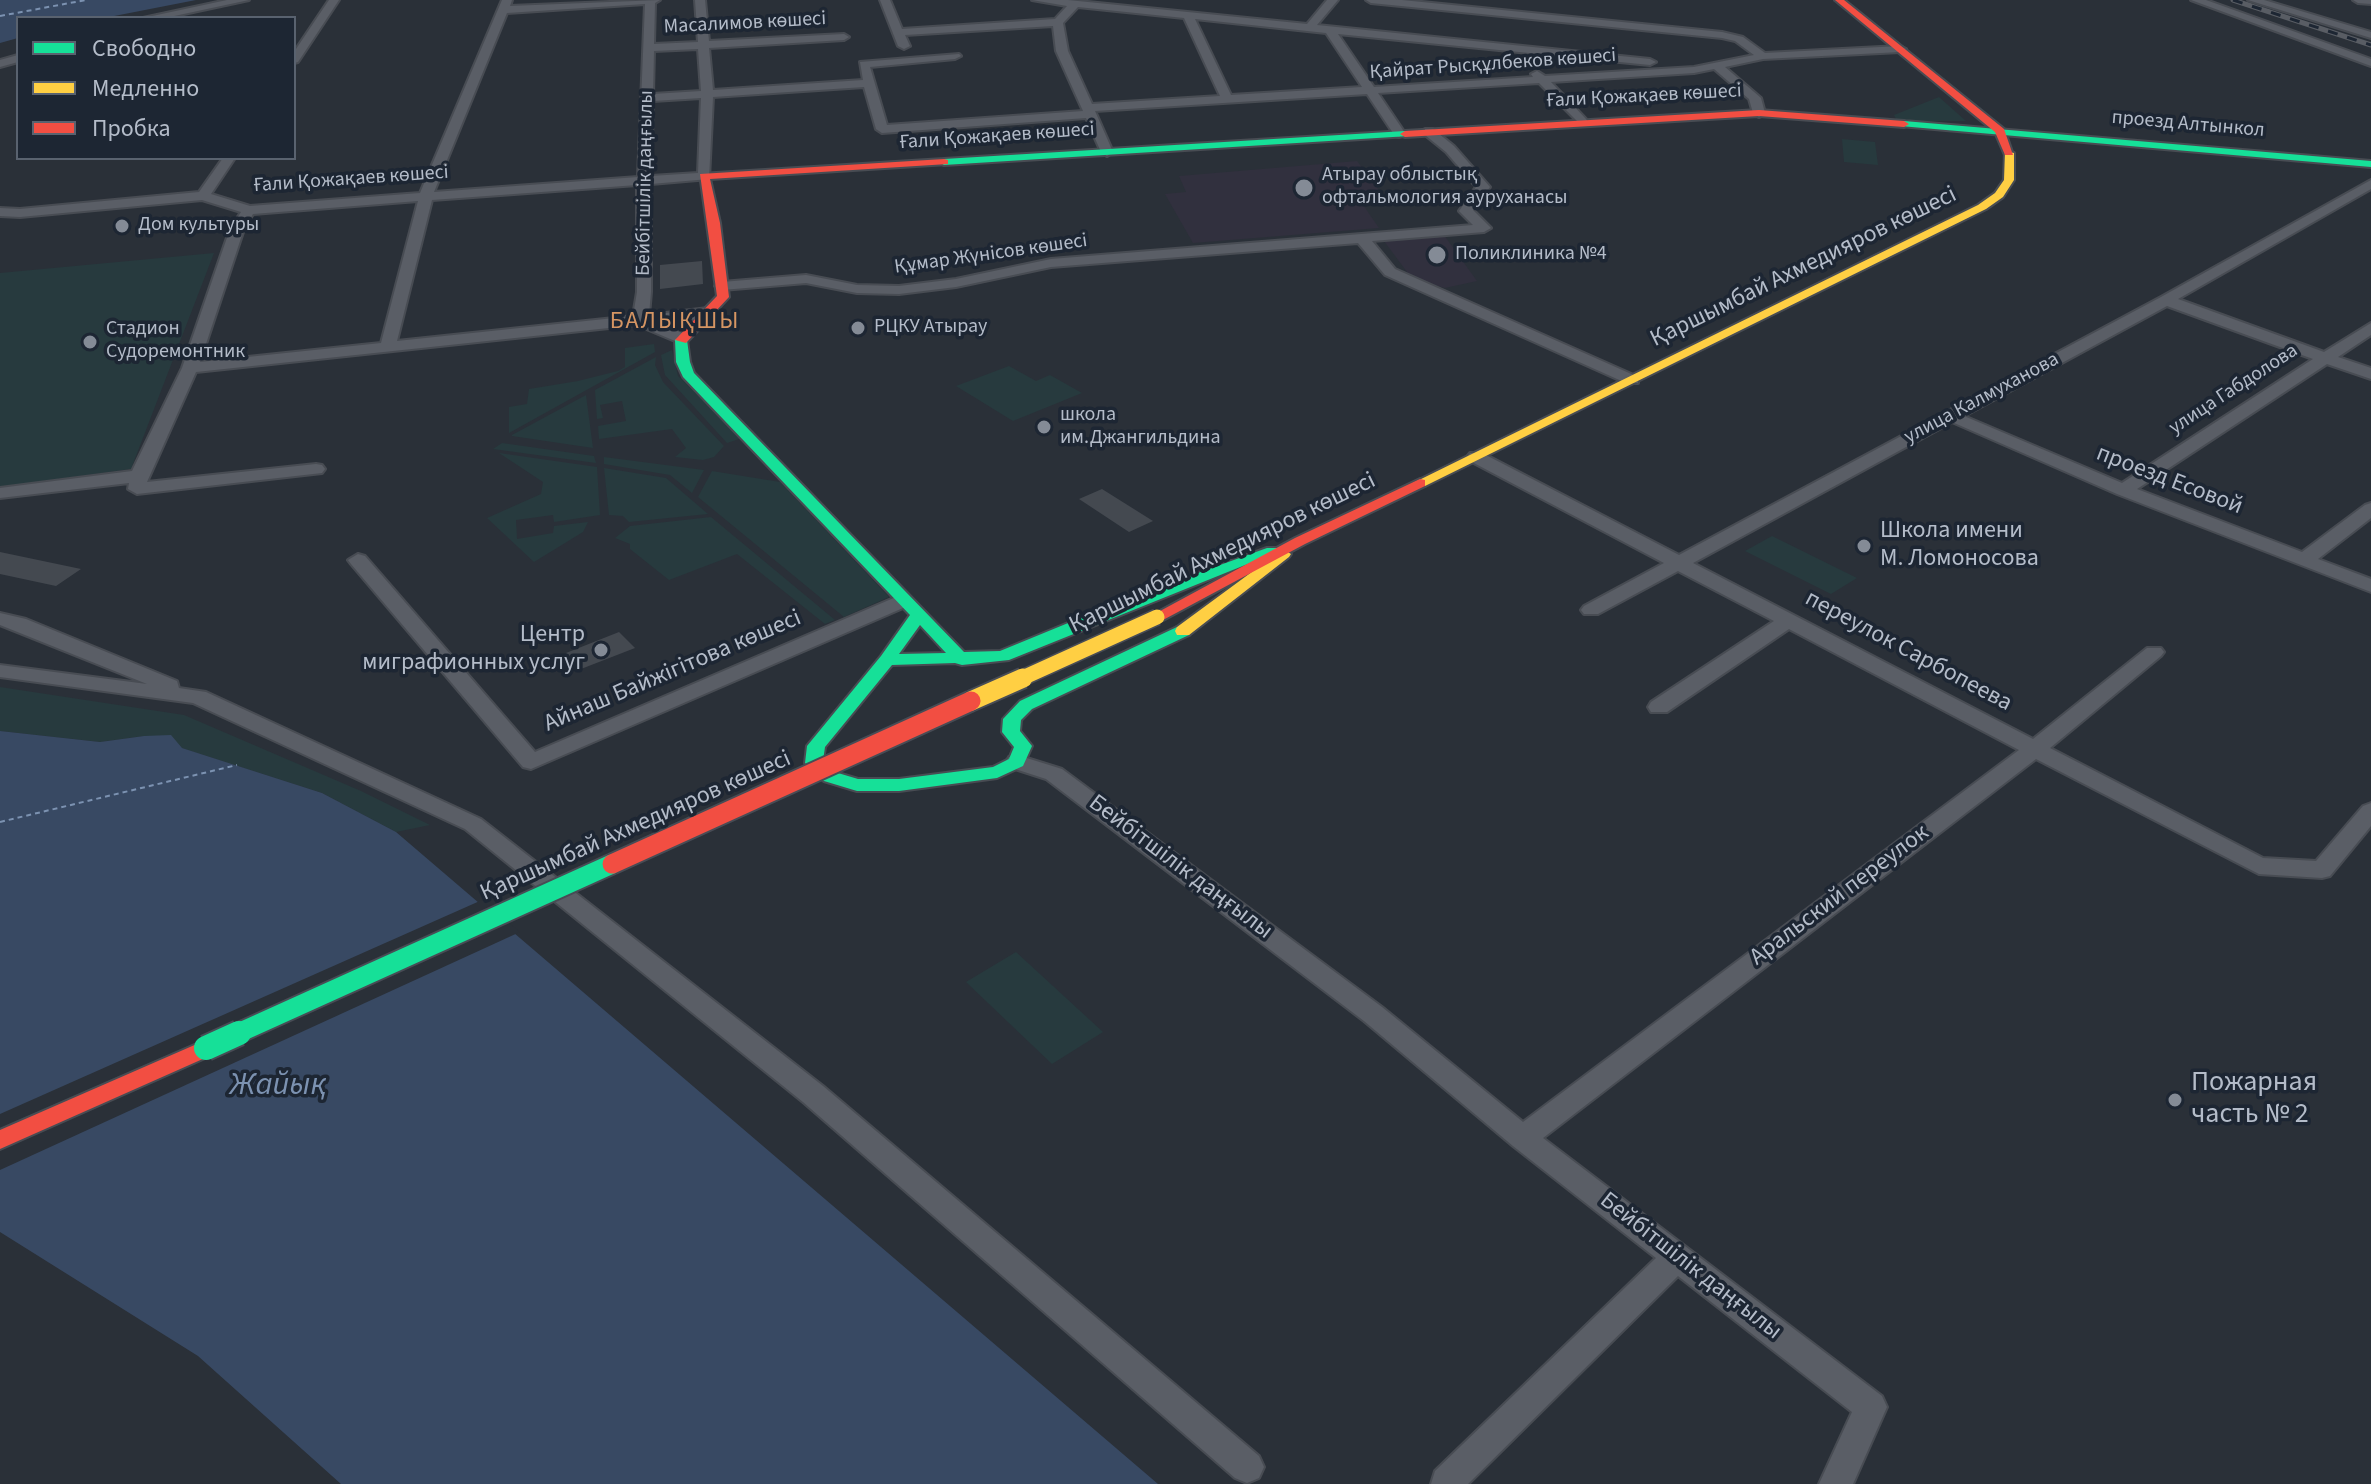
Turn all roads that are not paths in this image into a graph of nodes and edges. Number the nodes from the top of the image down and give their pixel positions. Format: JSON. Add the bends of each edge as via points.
{"nodes":[{"id":1,"x":244,"y":0,"type":"edge"},
{"id":2,"x":334,"y":0,"type":"edge"},
{"id":3,"x":652,"y":0,"type":"edge"},
{"id":4,"x":700,"y":0,"type":"edge"},
{"id":5,"x":885,"y":0,"type":"edge"},
{"id":6,"x":1037,"y":0,"type":"edge"},
{"id":7,"x":1333,"y":0,"type":"edge"},
{"id":8,"x":1371,"y":0,"type":"edge"},
{"id":9,"x":1547,"y":0,"type":"edge"},
{"id":10,"x":1839,"y":0,"type":"edge"},
{"id":11,"x":2196,"y":0,"type":"edge"},
{"id":12,"x":2253,"y":0,"type":"edge"},
{"id":13,"x":2358,"y":0,"type":"edge"},
{"id":14,"x":2371,"y":1,"type":"edge"},
{"id":15,"x":1075,"y":4,"type":"junction"},
{"id":16,"x":504,"y":5,"type":"edge"},
{"id":17,"x":260,"y":6,"type":"dead end"},
{"id":18,"x":1188,"y":15,"type":"junction"},
{"id":19,"x":159,"y":16,"type":"edge"},
{"id":20,"x":200,"y":16,"type":"edge"},
{"id":21,"x":1058,"y":22,"type":"junction"},
{"id":22,"x":1309,"y":28,"type":"junction"},
{"id":23,"x":1330,"y":30,"type":"junction"},
{"id":24,"x":900,"y":32,"type":"junction"},
{"id":25,"x":1527,"y":32,"type":"junction"},
{"id":26,"x":2371,"y":35,"type":"edge"},
{"id":27,"x":844,"y":37,"type":"dead end"},
{"id":28,"x":704,"y":44,"type":"junction"},
{"id":29,"x":648,"y":48,"type":"junction"},
{"id":30,"x":1900,"y":49,"type":"junction"},
{"id":31,"x":955,"y":56,"type":"dead end"},
{"id":32,"x":1763,"y":56,"type":"junction"},
{"id":33,"x":296,"y":57,"type":"edge"},
{"id":34,"x":909,"y":59,"type":"junction"},
{"id":35,"x":2371,"y":63,"type":"edge"},
{"id":36,"x":1709,"y":66,"type":"junction"},
{"id":37,"x":1541,"y":79,"type":"junction"},
{"id":38,"x":870,"y":83,"type":"junction"},
{"id":39,"x":1368,"y":91,"type":"junction"},
{"id":40,"x":707,"y":94,"type":"junction"},
{"id":41,"x":647,"y":98,"type":"junction"},
{"id":42,"x":1227,"y":99,"type":"junction"},
{"id":43,"x":1088,"y":111,"type":"junction"},
{"id":44,"x":1759,"y":113,"type":"junction"},
{"id":45,"x":1582,"y":122,"type":"junction"},
{"id":46,"x":2000,"y":131,"type":"junction"},
{"id":47,"x":1429,"y":132,"type":"junction"},
{"id":48,"x":1399,"y":133,"type":"junction"},
{"id":49,"x":1107,"y":152,"type":"junction"},
{"id":50,"x":228,"y":160,"type":"edge"},
{"id":51,"x":2371,"y":164,"type":"edge"},
{"id":52,"x":704,"y":176,"type":"junction"},
{"id":53,"x":644,"y":180,"type":"junction"},
{"id":54,"x":2371,"y":184,"type":"edge"},
{"id":55,"x":203,"y":196,"type":"junction"},
{"id":56,"x":426,"y":196,"type":"junction"},
{"id":57,"x":2351,"y":196,"type":"junction"},
{"id":58,"x":2371,"y":202,"type":"edge"},
{"id":59,"x":249,"y":210,"type":"junction"},
{"id":60,"x":0,"y":212,"type":"edge"},
{"id":61,"x":1362,"y":238,"type":"junction"},
{"id":62,"x":722,"y":286,"type":"junction"},
{"id":63,"x":2166,"y":300,"type":"junction"},
{"id":64,"x":708,"y":313,"type":"junction"},
{"id":65,"x":640,"y":321,"type":"junction"},
{"id":66,"x":2371,"y":328,"type":"edge"},
{"id":67,"x":681,"y":338,"type":"junction"},
{"id":68,"x":388,"y":347,"type":"junction"},
{"id":69,"x":2325,"y":357,"type":"junction"},
{"id":70,"x":190,"y":368,"type":"junction"},
{"id":71,"x":2371,"y":374,"type":"edge"},
{"id":72,"x":1632,"y":380,"type":"junction"},
{"id":73,"x":1951,"y":416,"type":"junction"},
{"id":74,"x":1476,"y":457,"type":"junction"},
{"id":75,"x":316,"y":469,"type":"dead end"},
{"id":76,"x":139,"y":476,"type":"junction"},
{"id":77,"x":2123,"y":490,"type":"junction"},
{"id":78,"x":0,"y":493,"type":"edge"},
{"id":79,"x":2371,"y":509,"type":"edge"},
{"id":80,"x":1300,"y":541,"type":"junction"},
{"id":81,"x":2305,"y":559,"type":"junction"},
{"id":82,"x":358,"y":560,"type":"dead end"},
{"id":83,"x":1680,"y":562,"type":"junction"},
{"id":84,"x":2371,"y":586,"type":"edge"},
{"id":85,"x":910,"y":609,"type":"junction"},
{"id":86,"x":1591,"y":610,"type":"dead end"},
{"id":87,"x":0,"y":619,"type":"edge"},
{"id":88,"x":1791,"y":619,"type":"junction"},
{"id":89,"x":2154,"y":652,"type":"dead end"},
{"id":90,"x":887,"y":660,"type":"junction"},
{"id":91,"x":962,"y":660,"type":"junction"},
{"id":92,"x":0,"y":671,"type":"edge"},
{"id":93,"x":198,"y":697,"type":"junction"},
{"id":94,"x":1659,"y":707,"type":"dead end"},
{"id":95,"x":2036,"y":748,"type":"junction"},
{"id":96,"x":1017,"y":762,"type":"junction"},
{"id":97,"x":2371,"y":811,"type":"edge"},
{"id":98,"x":1523,"y":1138,"type":"junction"},
{"id":99,"x":0,"y":1140,"type":"edge"},
{"id":100,"x":1677,"y":1257,"type":"junction"},
{"id":101,"x":1247,"y":1467,"type":"dead end"},
{"id":102,"x":1447,"y":1482,"type":"dead end"},
{"id":103,"x":1836,"y":1484,"type":"edge"}],
"edges":[{"from":1,"to":19,"type":"street"},
{"from":2,"to":33,"type":"street"},
{"from":3,"to":16,"type":"street"},
{"from":3,"to":29,"type":"street","name":"Бейбітшілік даңғылы"},
{"from":4,"to":28,"type":"street"},
{"from":5,"to":24,"type":"street"},
{"from":6,"to":15,"type":"street"},
{"from":7,"to":22,"type":"street"},
{"from":8,"to":25,"type":"street"},
{"from":9,"to":25,"type":"street"},
{"from":10,"to":30,"type":"street"},
{"from":11,"to":35,"type":"street"},
{"from":12,"to":26,"type":"street"},
{"from":13,"to":14,"type":"street"},
{"from":15,"to":18,"type":"street"},
{"from":15,"to":21,"type":"street"},
{"from":16,"to":56,"type":"street"},
{"from":17,"to":20,"type":"street"},
{"from":18,"to":22,"type":"street"},
{"from":18,"to":42,"type":"street"},
{"from":21,"to":24,"type":"street"},
{"from":21,"to":43,"type":"street","via":[[1062,51]]},
{"from":22,"to":23,"type":"street"},
{"from":23,"to":25,"type":"street"},
{"from":23,"to":39,"type":"street"},
{"from":24,"to":34,"type":"street"},
{"from":25,"to":32,"type":"street","via":[[1722,35],[1739,39]]},
{"from":25,"to":36,"type":"street"},
{"from":25,"to":37,"type":"street"},
{"from":27,"to":28,"type":"street","name":"Масалимов көшесі"},
{"from":28,"to":29,"type":"street","name":"Масалимов көшесі"},
{"from":28,"to":40,"type":"street"},
{"from":29,"to":41,"type":"street","name":"Бейбітшілік даңғылы"},
{"from":30,"to":32,"type":"street","name":"Қайрат Рысқұлбеков көшесі"},
{"from":30,"to":46,"type":"street"},
{"from":31,"to":34,"type":"street"},
{"from":32,"to":36,"type":"street","name":"Қайрат Рысқұлбеков көшесі"},
{"from":34,"to":38,"type":"street","via":[[866,63]]},
{"from":36,"to":37,"type":"street","name":"Қайрат Рысқұлбеков көшесі"},
{"from":36,"to":44,"type":"street","via":[[1755,98]]},
{"from":37,"to":39,"type":"street","name":"Қайрат Рысқұлбеков көшесі"},
{"from":37,"to":45,"type":"street"},
{"from":38,"to":40,"type":"street"},
{"from":38,"to":43,"type":"street","name":"Қайрат Рысқұлбеков көшесі","via":[[882,129]]},
{"from":39,"to":42,"type":"street","name":"Қайрат Рысқұлбеков көшесі"},
{"from":39,"to":48,"type":"street"},
{"from":40,"to":41,"type":"street"},
{"from":40,"to":52,"type":"street"},
{"from":41,"to":53,"type":"street","name":"Бейбітшілік даңғылы"},
{"from":42,"to":43,"type":"street","name":"Қайрат Рысқұлбеков көшесі"},
{"from":43,"to":49,"type":"street"},
{"from":44,"to":45,"type":"street","name":"Ғали Қожақаев көшесі"},
{"from":44,"to":46,"type":"street","name":"Ғали Қожақаев көшесі"},
{"from":45,"to":47,"type":"street","name":"Ғали Қожақаев көшесі"},
{"from":46,"to":51,"type":"street","name":"проезд Алтынкол"},
{"from":46,"to":72,"type":"street","name":"Қаршымбай Ахмедияров көшесі","via":[[2009,154],[2009,180],[1982,207]]},
{"from":47,"to":48,"type":"street","name":"Ғали Қожақаев көшесі"},
{"from":47,"to":61,"type":"street","name":"Құмар Жүнісов көшесі","via":[[1483,187],[1466,211],[1484,228]]},
{"from":48,"to":49,"type":"street","name":"Ғали Қожақаев көшесі"},
{"from":49,"to":52,"type":"street","name":"Ғали Қожақаев көшесі"},
{"from":50,"to":55,"type":"street"},
{"from":52,"to":53,"type":"street","name":"Ғали Қожақаев көшесі"},
{"from":52,"to":62,"type":"street"},
{"from":53,"to":56,"type":"street","name":"Ғали Қожақаев көшесі"},
{"from":53,"to":65,"type":"street","name":"Бейбітшілік даңғылы"},
{"from":54,"to":57,"type":"street","name":"улица Калмуханова"},
{"from":55,"to":59,"type":"street","name":"Ғали Қожақаев көшесі"},
{"from":55,"to":60,"type":"street","name":"Ғали Қожақаев көшесі"},
{"from":56,"to":59,"type":"street","name":"Ғали Қожақаев көшесі"},
{"from":56,"to":68,"type":"street"},
{"from":57,"to":58,"type":"street"},
{"from":57,"to":63,"type":"street","name":"улица Калмуханова"},
{"from":59,"to":70,"type":"street","via":[[237,229]]},
{"from":61,"to":62,"type":"street","name":"Құмар Жүнісов көшесі","via":[[1051,263],[899,290],[806,279]]},
{"from":61,"to":72,"type":"street","via":[[1390,272]]},
{"from":62,"to":64,"type":"street","via":[[723,297]]},
{"from":63,"to":69,"type":"street"},
{"from":63,"to":73,"type":"street","name":"улица Калмуханова"},
{"from":64,"to":65,"type":"street"},
{"from":64,"to":67,"type":"street"},
{"from":65,"to":67,"type":"street"},
{"from":65,"to":68,"type":"street"},
{"from":66,"to":69,"type":"street","name":"улица Габдолова"},
{"from":67,"to":85,"type":"street","via":[[688,374]]},
{"from":68,"to":70,"type":"street"},
{"from":69,"to":71,"type":"street"},
{"from":69,"to":77,"type":"street","name":"улица Габдолова"},
{"from":70,"to":76,"type":"street"},
{"from":72,"to":74,"type":"street","name":"Қаршымбай Ахмедияров көшесі"},
{"from":73,"to":77,"type":"street","name":"проезд Есовой"},
{"from":73,"to":83,"type":"street","name":"улица Калмуханова"},
{"from":74,"to":80,"type":"street","name":"Қаршымбай Ахмедияров көшесі"},
{"from":74,"to":83,"type":"street","name":"переулок Сарбопеева"},
{"from":75,"to":76,"type":"street","via":[[137,489]]},
{"from":76,"to":78,"type":"street"},
{"from":77,"to":81,"type":"street","name":"проезд Есовой"},
{"from":79,"to":81,"type":"street"},
{"from":80,"to":91,"type":"street","via":[[1149,595],[1003,656]]},
{"from":80,"to":96,"type":"street","via":[[1180,633],[1026,705],[1012,719],[1011,732],[1023,746]]},
{"from":80,"to":99,"type":"street","name":"Қаршымбай Ахмедияров көшесі","bridge":true,"via":[[1157,617]]},
{"from":81,"to":84,"type":"street","name":"проезд Есовой"},
{"from":82,"to":85,"type":"street","name":"Айнаш Байжігітова көшесі","via":[[531,762]]},
{"from":83,"to":86,"type":"street","name":"улица Калмуханова"},
{"from":83,"to":88,"type":"street","name":"переулок Сарбопеева"},
{"from":85,"to":90,"type":"street"},
{"from":85,"to":91,"type":"street"},
{"from":87,"to":93,"type":"street"},
{"from":88,"to":94,"type":"street"},
{"from":88,"to":95,"type":"street","name":"переулок Сарбопеева"},
{"from":89,"to":95,"type":"street","name":"Аральский переулок"},
{"from":90,"to":91,"type":"street"},
{"from":90,"to":96,"type":"street","via":[[816,746],[814,763],[822,770],[857,785],[899,785],[997,772]]},
{"from":92,"to":93,"type":"street"},
{"from":93,"to":101,"type":"street","via":[[473,824],[813,1094]]},
{"from":95,"to":97,"type":"street","name":"переулок Сарбопеева","via":[[2259,866],[2322,870]]},
{"from":95,"to":98,"type":"street","name":"Аральский переулок"},
{"from":96,"to":98,"type":"street","name":"Бейбітшілік даңғылы","via":[[1054,774],[1373,1014]]},
{"from":98,"to":100,"type":"street","name":"Бейбітшілік даңғылы"},
{"from":100,"to":102,"type":"street"},
{"from":100,"to":103,"type":"street","name":"Бейбітшілік даңғылы","via":[[1871,1407]]}]}
